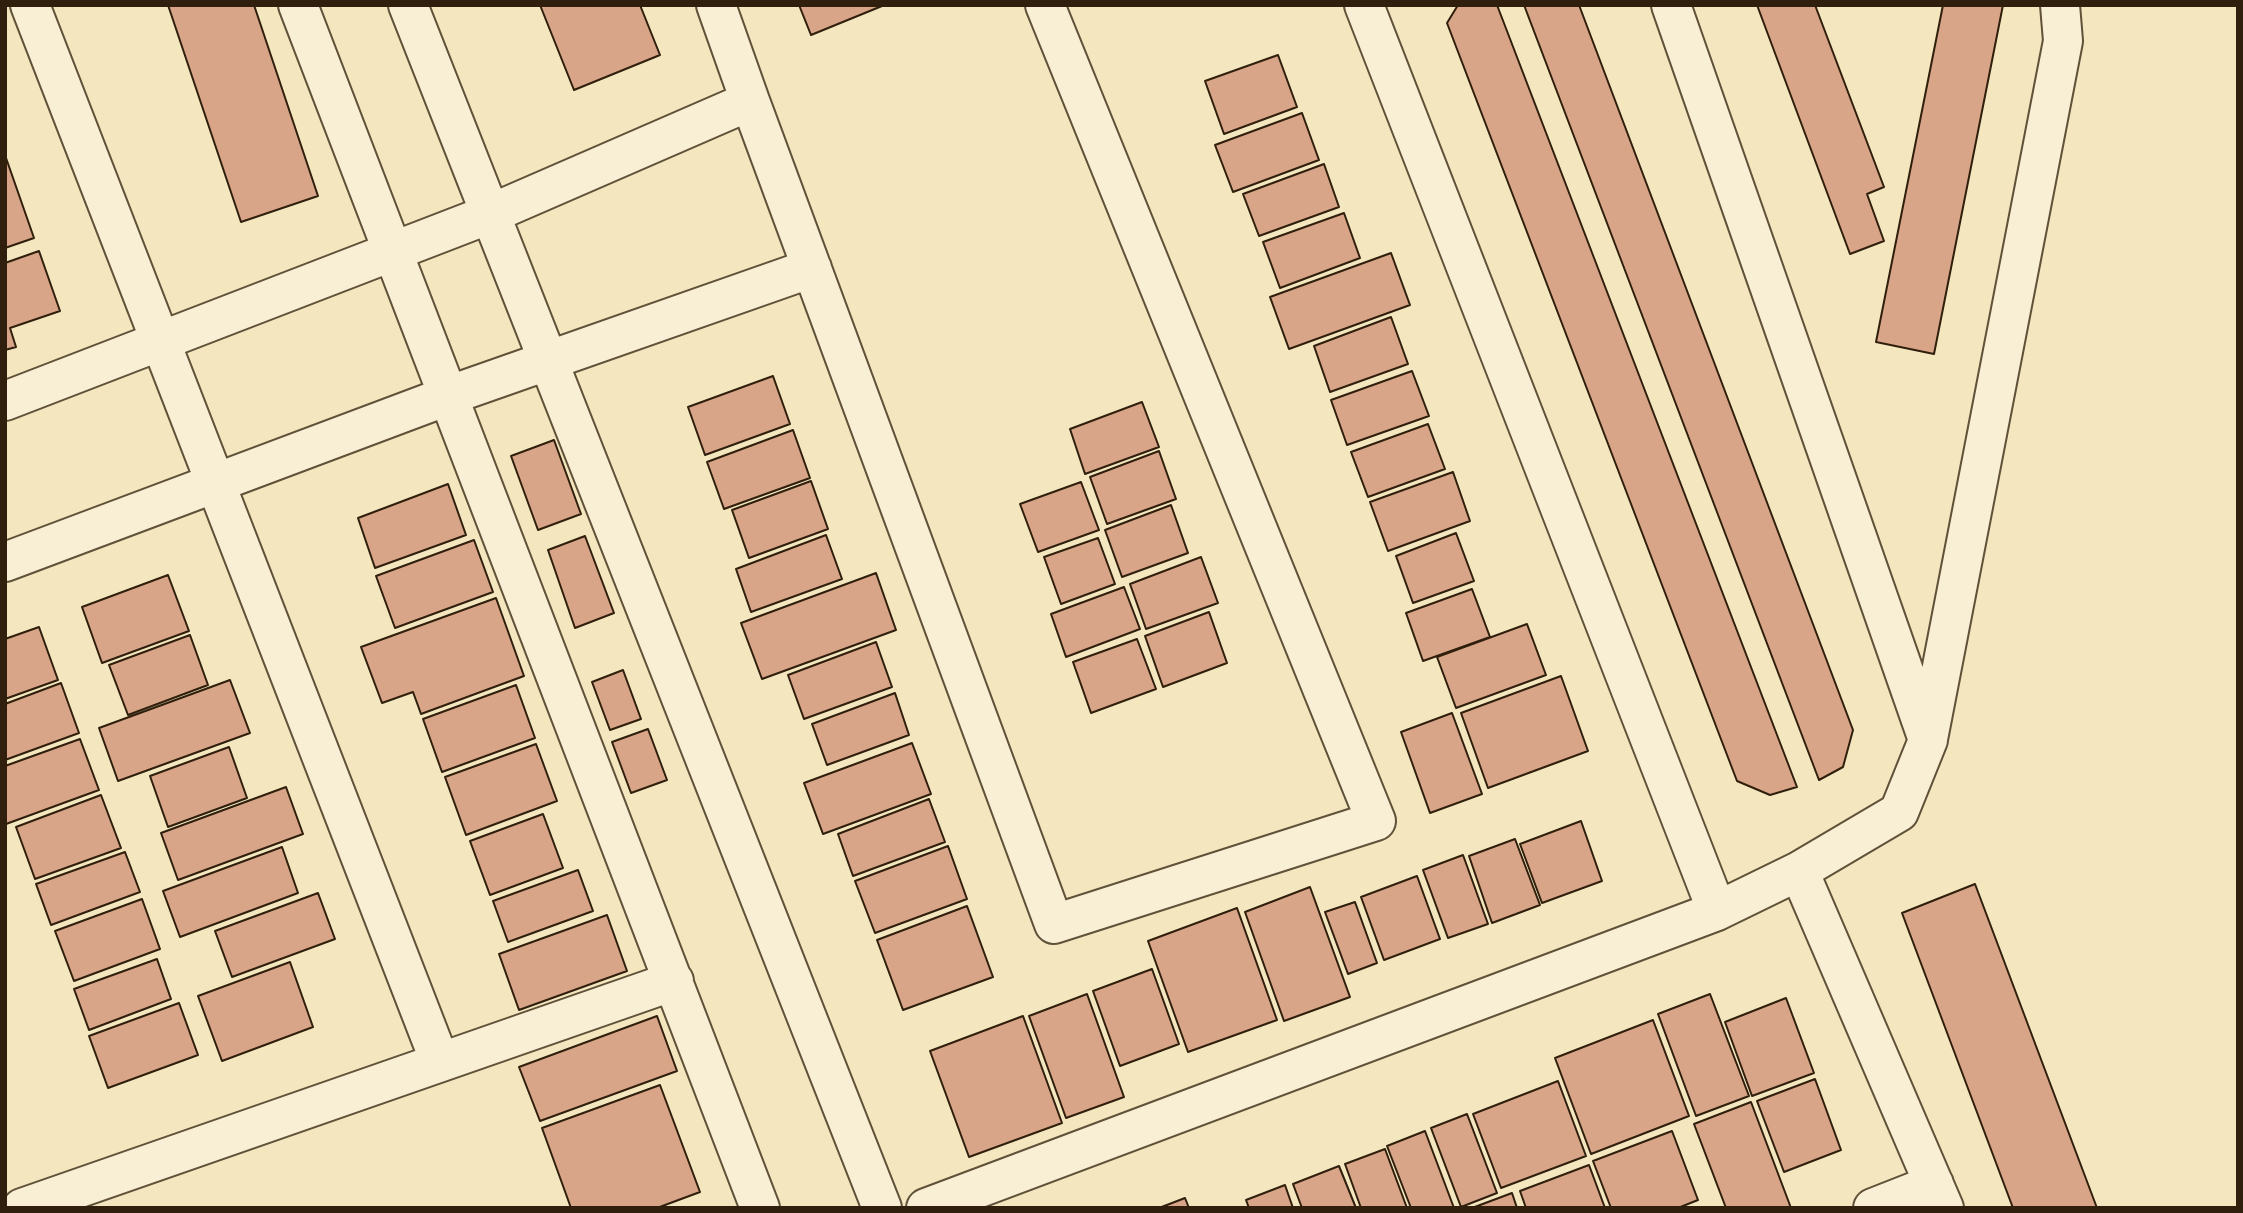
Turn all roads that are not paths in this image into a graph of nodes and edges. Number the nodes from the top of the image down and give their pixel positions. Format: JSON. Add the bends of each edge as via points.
{"nodes":[{"id":1,"x":30,"y":5,"type":"edge"},
{"id":2,"x":298,"y":5,"type":"edge"},
{"id":3,"x":408,"y":5,"type":"edge"},
{"id":4,"x":716,"y":5,"type":"edge"},
{"id":5,"x":1045,"y":5,"type":"edge"},
{"id":6,"x":1364,"y":5,"type":"edge"},
{"id":7,"x":1671,"y":5,"type":"edge"},
{"id":8,"x":2060,"y":5,"type":"edge"},
{"id":9,"x":750,"y":101,"type":"junction"},
{"id":10,"x":490,"y":214,"type":"junction"},
{"id":11,"x":394,"y":251,"type":"junction"},
{"id":12,"x":812,"y":268,"type":"junction"},
{"id":13,"x":161,"y":341,"type":"junction"},
{"id":14,"x":548,"y":361,"type":"junction"},
{"id":15,"x":450,"y":396,"type":"junction"},
{"id":16,"x":5,"y":401,"type":"edge"},
{"id":17,"x":216,"y":483,"type":"junction"},
{"id":18,"x":5,"y":562,"type":"edge"},
{"id":19,"x":1928,"y":740,"type":"junction"},
{"id":20,"x":1799,"y":871,"type":"junction"},
{"id":21,"x":1717,"y":911,"type":"junction"},
{"id":22,"x":674,"y":981,"type":"junction"},
{"id":23,"x":440,"y":1062,"type":"junction"},
{"id":24,"x":5,"y":1189,"type":"edge"},
{"id":25,"x":1939,"y":1196,"type":"edge"},
{"id":26,"x":13,"y":1208,"type":"edge"},
{"id":27,"x":22,"y":1208,"type":"edge"},
{"id":28,"x":760,"y":1208,"type":"edge"},
{"id":29,"x":882,"y":1208,"type":"edge"},
{"id":30,"x":926,"y":1208,"type":"edge"},
{"id":31,"x":1873,"y":1208,"type":"edge"}],
"edges":[{"from":1,"to":13,"type":"street"},
{"from":2,"to":11,"type":"street"},
{"from":3,"to":10,"type":"street"},
{"from":4,"to":9,"type":"street"},
{"from":5,"to":12,"type":"street","via":[[1376,821],[1054,924]]},
{"from":6,"to":21,"type":"street"},
{"from":7,"to":19,"type":"street"},
{"from":8,"to":19,"type":"street","via":[[2063,41]]},
{"from":9,"to":10,"type":"street"},
{"from":9,"to":12,"type":"street"},
{"from":10,"to":11,"type":"street"},
{"from":10,"to":14,"type":"street"},
{"from":11,"to":13,"type":"street"},
{"from":11,"to":15,"type":"street"},
{"from":12,"to":14,"type":"street"},
{"from":13,"to":16,"type":"street"},
{"from":13,"to":17,"type":"street"},
{"from":14,"to":15,"type":"street"},
{"from":14,"to":29,"type":"street"},
{"from":15,"to":17,"type":"street"},
{"from":15,"to":22,"type":"street"},
{"from":17,"to":18,"type":"street"},
{"from":17,"to":23,"type":"street"},
{"from":19,"to":20,"type":"street","via":[[1899,811]]},
{"from":20,"to":21,"type":"street"},
{"from":20,"to":25,"type":"street"},
{"from":21,"to":30,"type":"street"},
{"from":22,"to":23,"type":"street"},
{"from":22,"to":28,"type":"street"},
{"from":23,"to":27,"type":"street"},
{"from":24,"to":26,"type":"street"},
{"from":25,"to":31,"type":"street"}]}
